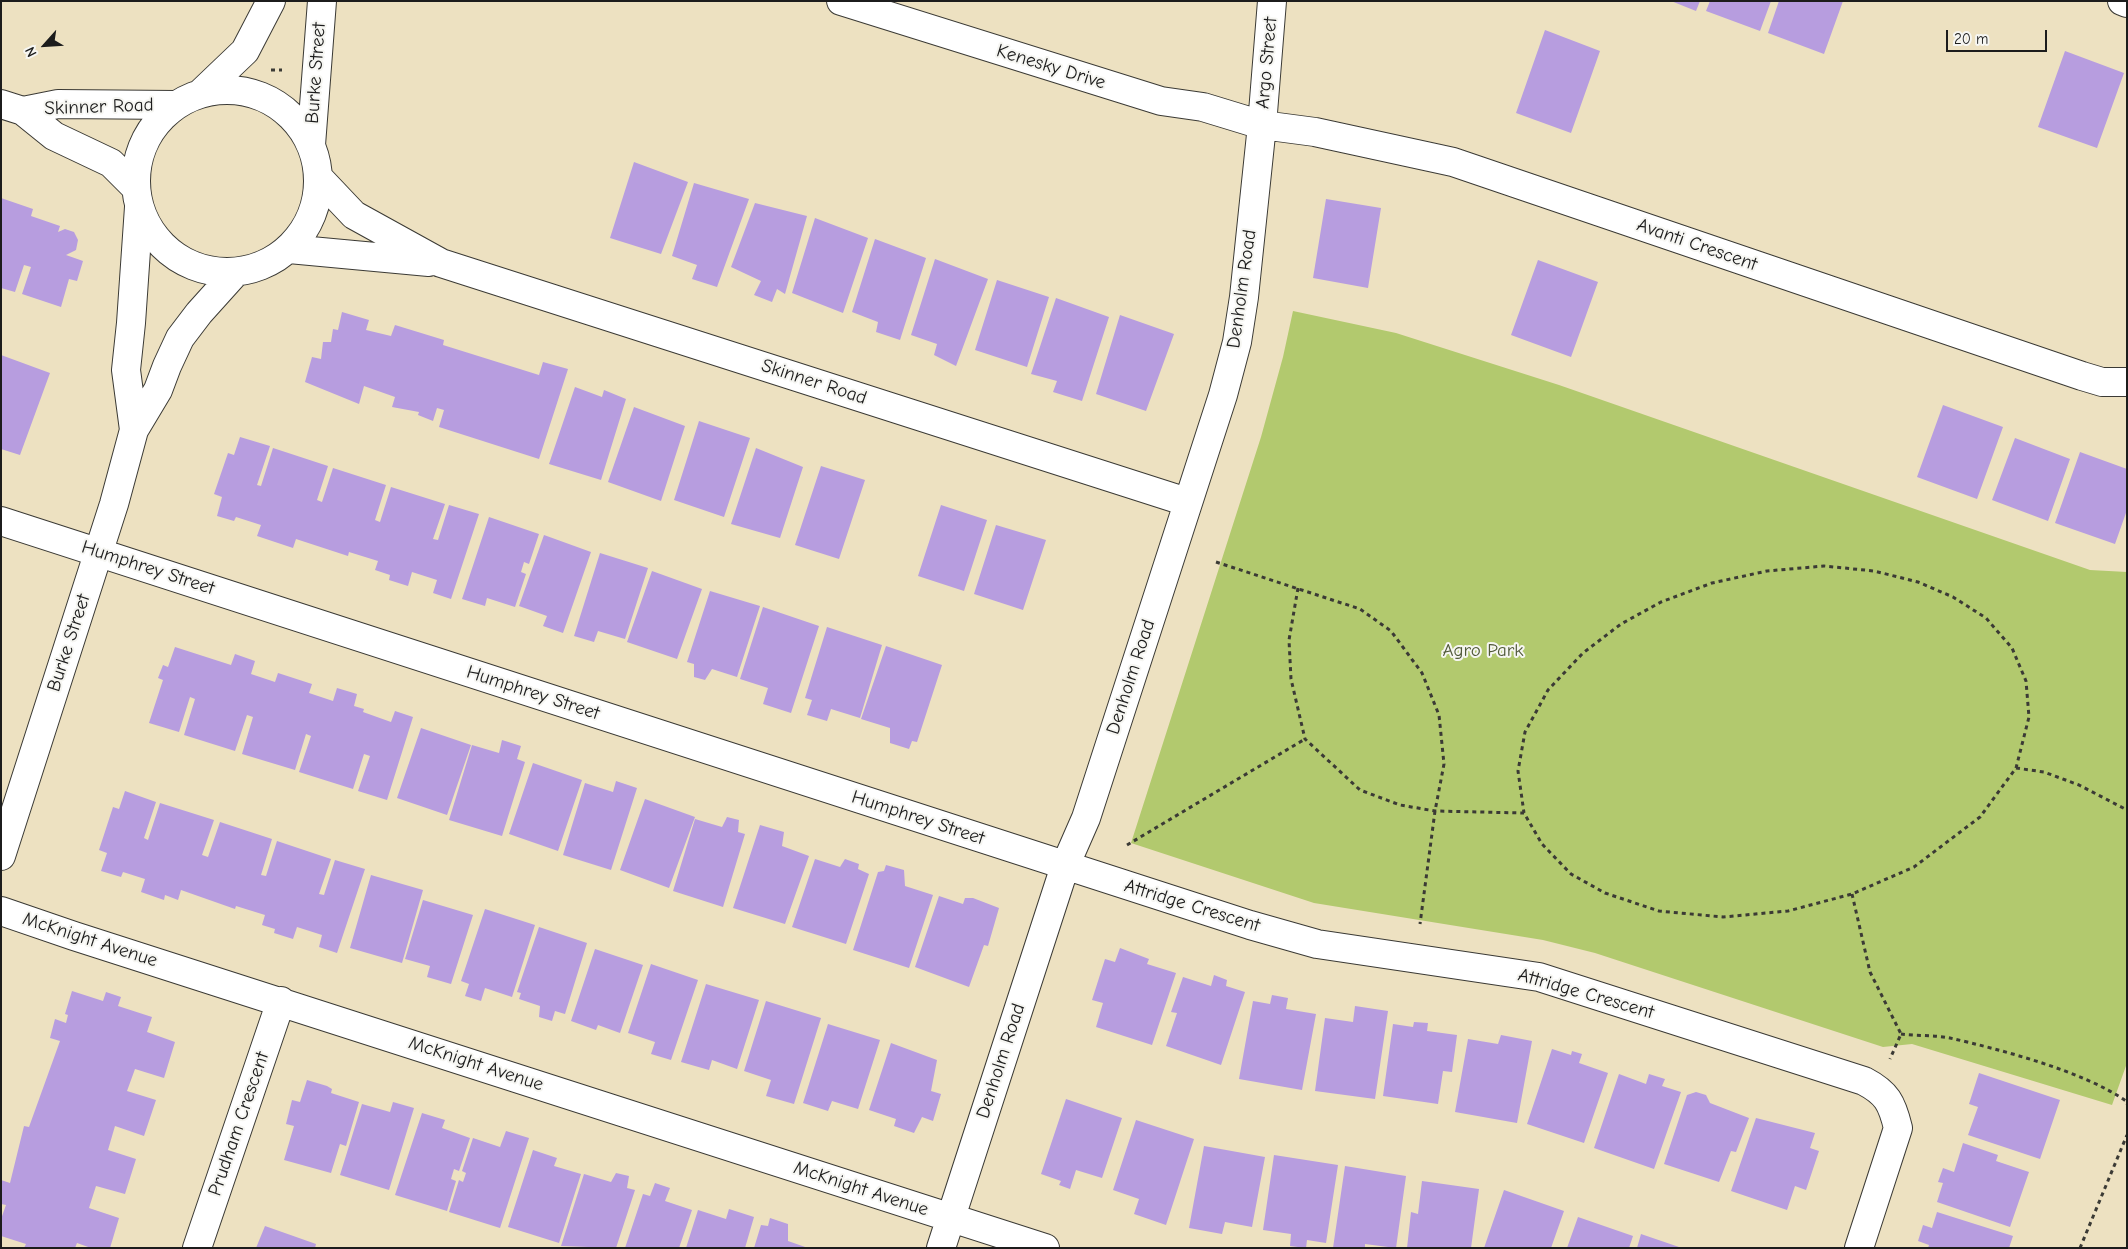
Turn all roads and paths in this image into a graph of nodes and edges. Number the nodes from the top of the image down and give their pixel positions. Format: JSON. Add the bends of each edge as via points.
{"nodes":[{"id":1,"x":271,"y":1,"type":"edge"},
{"id":2,"x":322,"y":1,"type":"edge"},
{"id":3,"x":841,"y":1,"type":"edge"},
{"id":4,"x":1272,"y":1,"type":"edge"},
{"id":5,"x":2122,"y":1,"type":"edge"},
{"id":6,"x":2127,"y":3,"type":"edge"},
{"id":7,"x":201,"y":93,"type":"junction"},
{"id":8,"x":176,"y":104,"type":"junction"},
{"id":9,"x":12,"y":108,"type":"edge"},
{"id":10,"x":1262,"y":125,"type":"junction"},
{"id":11,"x":311,"y":146,"type":"junction"},
{"id":12,"x":318,"y":177,"type":"junction"},
{"id":13,"x":137,"y":197,"type":"junction"},
{"id":14,"x":289,"y":249,"type":"junction"},
{"id":15,"x":440,"y":263,"type":"junction"},
{"id":16,"x":235,"y":273,"type":"junction"},
{"id":17,"x":2127,"y":382,"type":"edge"},
{"id":18,"x":134,"y":430,"type":"junction"},
{"id":19,"x":1187,"y":502,"type":"junction"},
{"id":20,"x":1,"y":521,"type":"edge"},
{"id":21,"x":98,"y":552,"type":"junction"},
{"id":22,"x":1216,"y":562,"type":"dead end"},
{"id":23,"x":1298,"y":588,"type":"junction"},
{"id":24,"x":1305,"y":739,"type":"junction"},
{"id":25,"x":2016,"y":768,"type":"junction"},
{"id":26,"x":2127,"y":810,"type":"edge"},
{"id":27,"x":1435,"y":812,"type":"junction"},
{"id":28,"x":1524,"y":813,"type":"junction"},
{"id":29,"x":1127,"y":845,"type":"dead end"},
{"id":30,"x":1,"y":856,"type":"edge"},
{"id":31,"x":1065,"y":866,"type":"junction"},
{"id":32,"x":1852,"y":894,"type":"junction"},
{"id":33,"x":1,"y":911,"type":"edge"},
{"id":34,"x":1420,"y":924,"type":"dead end"},
{"id":35,"x":281,"y":1001,"type":"junction"},
{"id":36,"x":1901,"y":1034,"type":"junction"},
{"id":37,"x":1889,"y":1062,"type":"dead end"},
{"id":38,"x":2127,"y":1104,"type":"edge"},
{"id":39,"x":2127,"y":1135,"type":"edge"},
{"id":40,"x":950,"y":1218,"type":"junction"},
{"id":41,"x":197,"y":1248,"type":"edge"},
{"id":42,"x":941,"y":1248,"type":"edge"},
{"id":43,"x":1045,"y":1248,"type":"edge"},
{"id":44,"x":1859,"y":1248,"type":"edge"},
{"id":45,"x":2080,"y":1248,"type":"edge"}],
"edges":[{"from":1,"to":7,"type":"street","via":[[245,50]]},
{"from":2,"to":11,"type":"street","name":"Burke Street"},
{"from":3,"to":10,"type":"street","name":"Kenesky Drive","via":[[1161,101],[1203,107]]},
{"from":4,"to":10,"type":"street","name":"Argo Street"},
{"from":5,"to":6,"type":"street"},
{"from":7,"to":8,"type":"street"},
{"from":7,"to":11,"type":"street","via":[[227,90],[254,94],[278,105],[298,123]]},
{"from":8,"to":9,"type":"street","name":"Skinner Road","via":[[58,104]]},
{"from":8,"to":13,"type":"street","name":"Burke Street","via":[[153,126],[139,155]]},
{"from":9,"to":13,"type":"street","name":"Skinner Road","via":[[54,136],[111,163]]},
{"from":10,"to":17,"type":"street","name":"Avanti Crescent","via":[[1315,132],[1453,162],[2082,376],[2102,382]]},
{"from":10,"to":19,"type":"street","name":"Denholm Road","via":[[1237,342]]},
{"from":11,"to":12,"type":"street"},
{"from":12,"to":14,"type":"street","via":[[316,204],[306,228]]},
{"from":12,"to":15,"type":"street","name":"Skinner Road","via":[[354,215]]},
{"from":13,"to":16,"type":"street","via":[[152,235],[175,257],[204,270]]},
{"from":13,"to":18,"type":"street","name":"Burke Street","via":[[126,370]]},
{"from":14,"to":15,"type":"street","name":"Skinner Road"},
{"from":14,"to":16,"type":"street","via":[[255,269]]},
{"from":15,"to":19,"type":"street","name":"Skinner Road"},
{"from":16,"to":18,"type":"street","name":"Burke Street","via":[[180,338],[158,390]]},
{"from":18,"to":21,"type":"street","name":"Burke Street"},
{"from":19,"to":31,"type":"street","name":"Denholm Road","via":[[1086,818]]},
{"from":20,"to":21,"type":"street","name":"Humphrey Street"},
{"from":21,"to":30,"type":"street","name":"Burke Street"},
{"from":21,"to":31,"type":"street","name":"Humphrey Street"},
{"from":22,"to":23,"type":"path"},
{"from":23,"to":24,"type":"path","via":[[1288,640],[1291,679]]},
{"from":23,"to":27,"type":"path","via":[[1360,609],[1391,631],[1422,673],[1439,715],[1444,764]]},
{"from":24,"to":27,"type":"path","via":[[1360,790],[1400,805]]},
{"from":24,"to":29,"type":"path"},
{"from":25,"to":26,"type":"path","via":[[2044,772],[2079,785]]},
{"from":25,"to":28,"type":"path","via":[[2030,717],[2026,681],[2012,648],[1986,618],[1953,597],[1918,582],[1874,571],[1824,566],[1767,571],[1712,583],[1661,602],[1621,624],[1583,653],[1548,690],[1525,732],[1518,771]]},
{"from":25,"to":32,"type":"path","via":[[1973,823],[1914,867]]},
{"from":27,"to":28,"type":"path"},
{"from":27,"to":34,"type":"path"},
{"from":28,"to":32,"type":"path","via":[[1542,844],[1571,874],[1605,893],[1659,911],[1723,917],[1788,911]]},
{"from":31,"to":40,"type":"street","name":"Denholm Road"},
{"from":31,"to":44,"type":"street","name":"Attridge Crescent","via":[[1317,944],[1539,976],[1878,1088],[1894,1110],[1898,1128]]},
{"from":32,"to":36,"type":"path","via":[[1870,972]]},
{"from":33,"to":35,"type":"street","name":"McKnight Avenue"},
{"from":35,"to":40,"type":"street","name":"McKnight Avenue"},
{"from":35,"to":41,"type":"street","name":"Prudham Crescent"},
{"from":36,"to":37,"type":"path"},
{"from":36,"to":38,"type":"path","via":[[1948,1038],[2044,1063],[2111,1090]]},
{"from":39,"to":45,"type":"path"},
{"from":40,"to":42,"type":"street"},
{"from":40,"to":43,"type":"street"}]}
